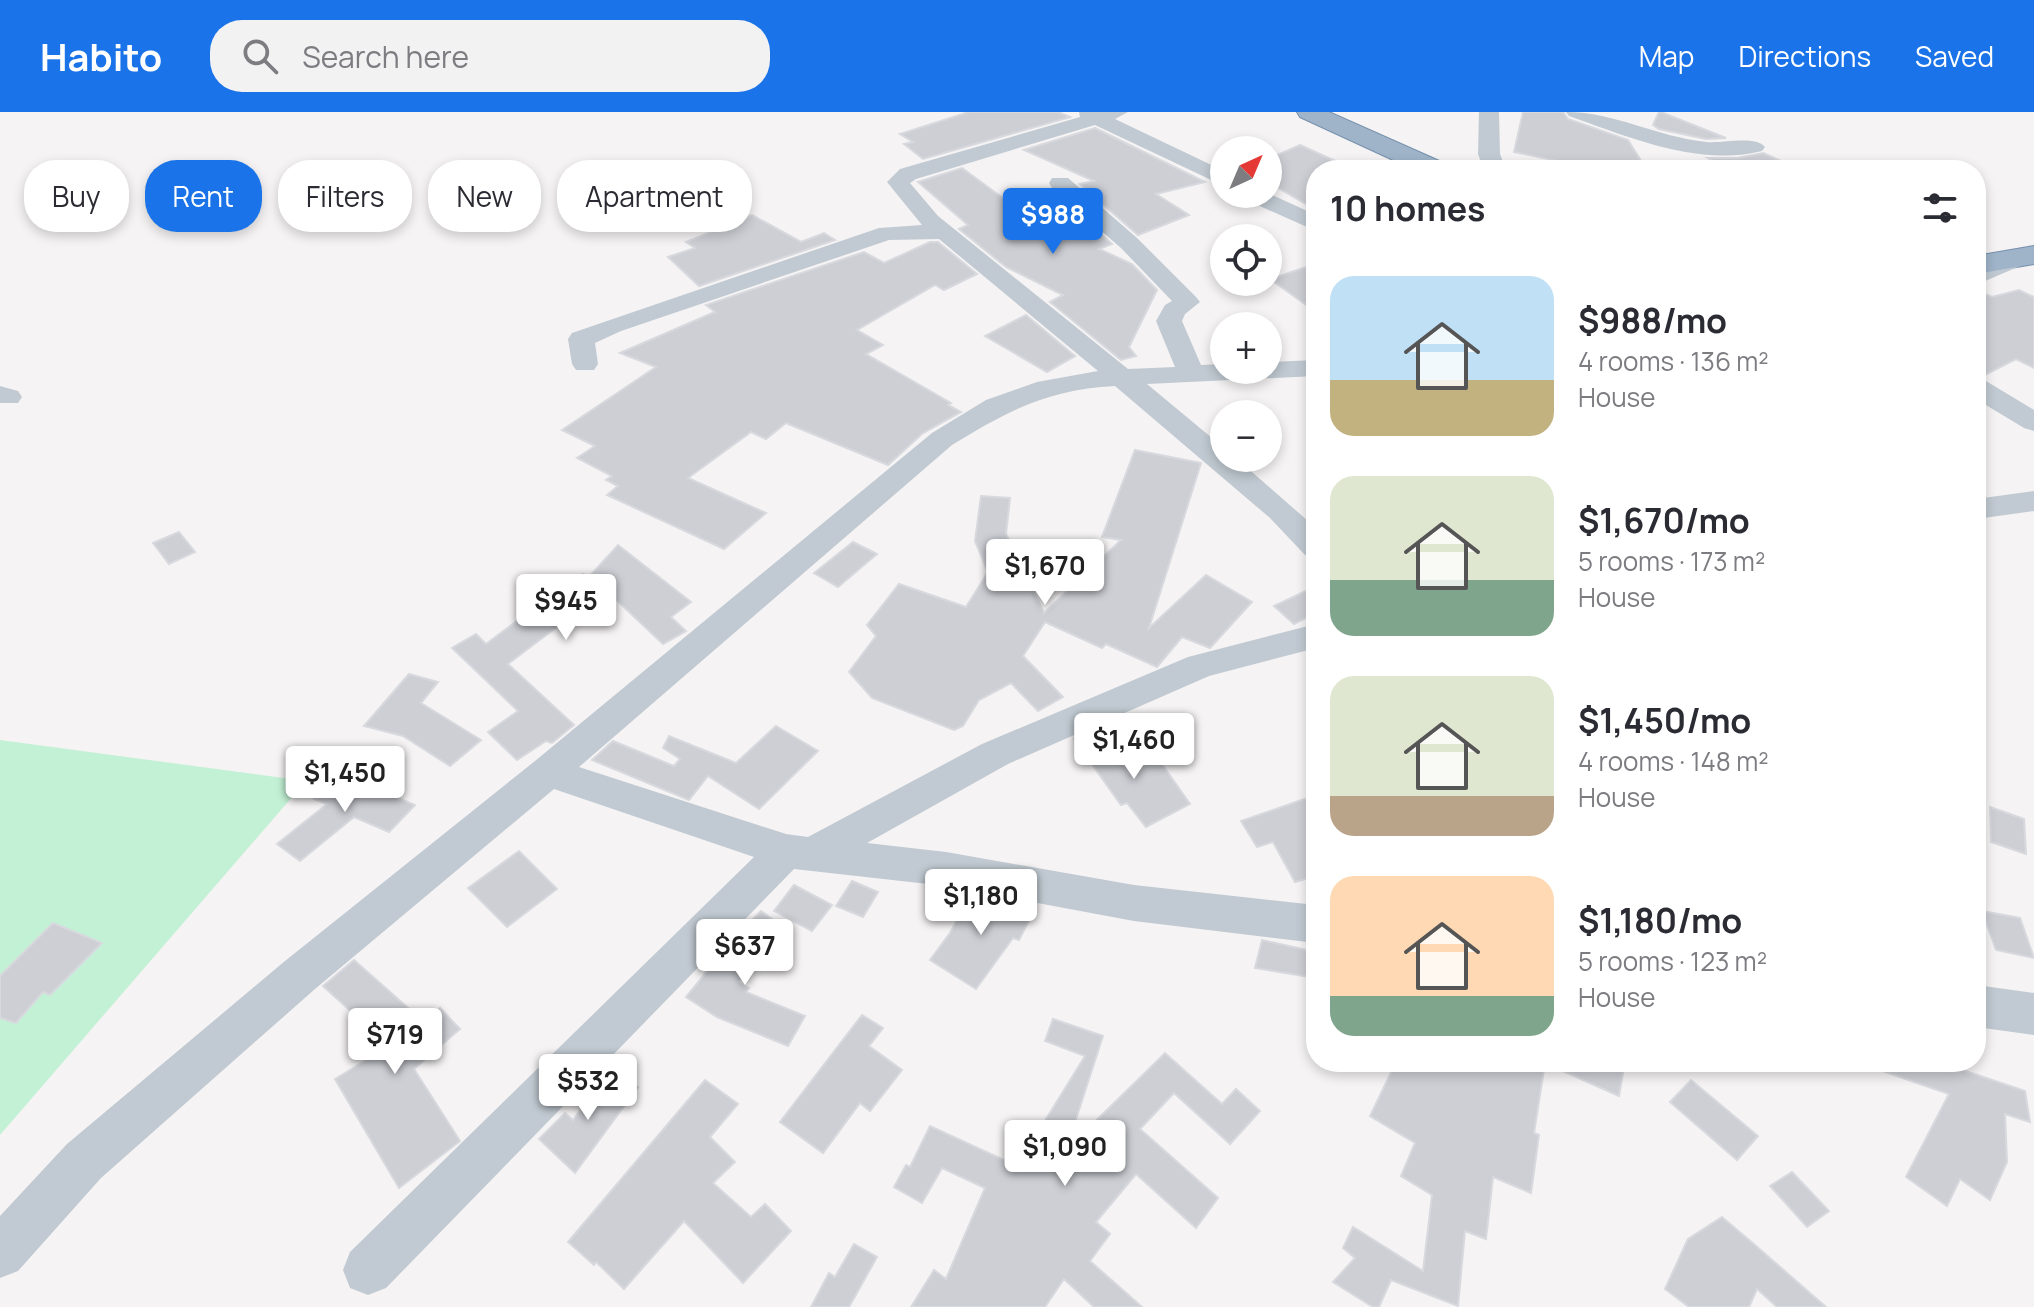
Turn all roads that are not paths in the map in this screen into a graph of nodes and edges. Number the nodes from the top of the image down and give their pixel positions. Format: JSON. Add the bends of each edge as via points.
{"nodes":[{"id":1,"x":1309,"y":112,"type":"edge"},
{"id":2,"x":1489,"y":112,"type":"edge"},
{"id":3,"x":1576,"y":112,"type":"edge"},
{"id":4,"x":1099,"y":114,"type":"edge"},
{"id":5,"x":1755,"y":147,"type":"dead end"},
{"id":6,"x":1415,"y":160,"type":"edge"},
{"id":7,"x":1491,"y":160,"type":"edge"},
{"id":8,"x":1210,"y":172,"type":"edge"},
{"id":9,"x":1060,"y":183,"type":"dead end"},
{"id":10,"x":1282,"y":208,"type":"edge"},
{"id":11,"x":1306,"y":219,"type":"edge"},
{"id":12,"x":943,"y":232,"type":"junction"},
{"id":13,"x":2026,"y":256,"type":"edge"},
{"id":14,"x":1986,"y":263,"type":"edge"},
{"id":15,"x":1986,"y":274,"type":"edge"},
{"id":16,"x":585,"y":364,"type":"dead end"},
{"id":17,"x":1306,"y":368,"type":"edge"},
{"id":18,"x":1191,"y":374,"type":"junction"},
{"id":19,"x":1122,"y":378,"type":"junction"},
{"id":20,"x":1986,"y":393,"type":"edge"},
{"id":21,"x":2034,"y":422,"type":"edge"},
{"id":22,"x":2034,"y":501,"type":"edge"},
{"id":23,"x":1986,"y":508,"type":"edge"},
{"id":24,"x":1306,"y":537,"type":"edge"},
{"id":25,"x":1306,"y":639,"type":"edge"},
{"id":26,"x":548,"y":772,"type":"junction"},
{"id":27,"x":799,"y":853,"type":"junction"},
{"id":28,"x":1306,"y":923,"type":"edge"},
{"id":29,"x":1986,"y":1007,"type":"edge"},
{"id":30,"x":2034,"y":1014,"type":"edge"},
{"id":31,"x":0,"y":1253,"type":"edge"},
{"id":32,"x":368,"y":1270,"type":"dead end"}],
"edges":[{"from":1,"to":6,"type":"highway"},
{"from":2,"to":7,"type":"street"},
{"from":3,"to":5,"type":"street","via":[[1664,142],[1728,151]]},
{"from":4,"to":8,"type":"street"},
{"from":4,"to":12,"type":"street","via":[[908,174],[898,182]]},
{"from":9,"to":18,"type":"street","via":[[1187,302],[1169,321]]},
{"from":10,"to":11,"type":"street"},
{"from":12,"to":16,"type":"street","via":[[887,233],[612,326],[581,339]]},
{"from":12,"to":19,"type":"street"},
{"from":13,"to":14,"type":"highway"},
{"from":13,"to":15,"type":"street"},
{"from":17,"to":18,"type":"street"},
{"from":18,"to":19,"type":"street"},
{"from":19,"to":24,"type":"street"},
{"from":19,"to":26,"type":"street","via":[[1047,388],[996,406],[942,439]]},
{"from":20,"to":21,"type":"street"},
{"from":22,"to":23,"type":"street"},
{"from":25,"to":27,"type":"street","via":[[1200,666],[995,754]]},
{"from":26,"to":27,"type":"street"},
{"from":26,"to":31,"type":"street","via":[[96,1151]]},
{"from":27,"to":28,"type":"street","via":[[946,869],[1134,903]]},
{"from":27,"to":32,"type":"street"},
{"from":29,"to":30,"type":"street"}]}
